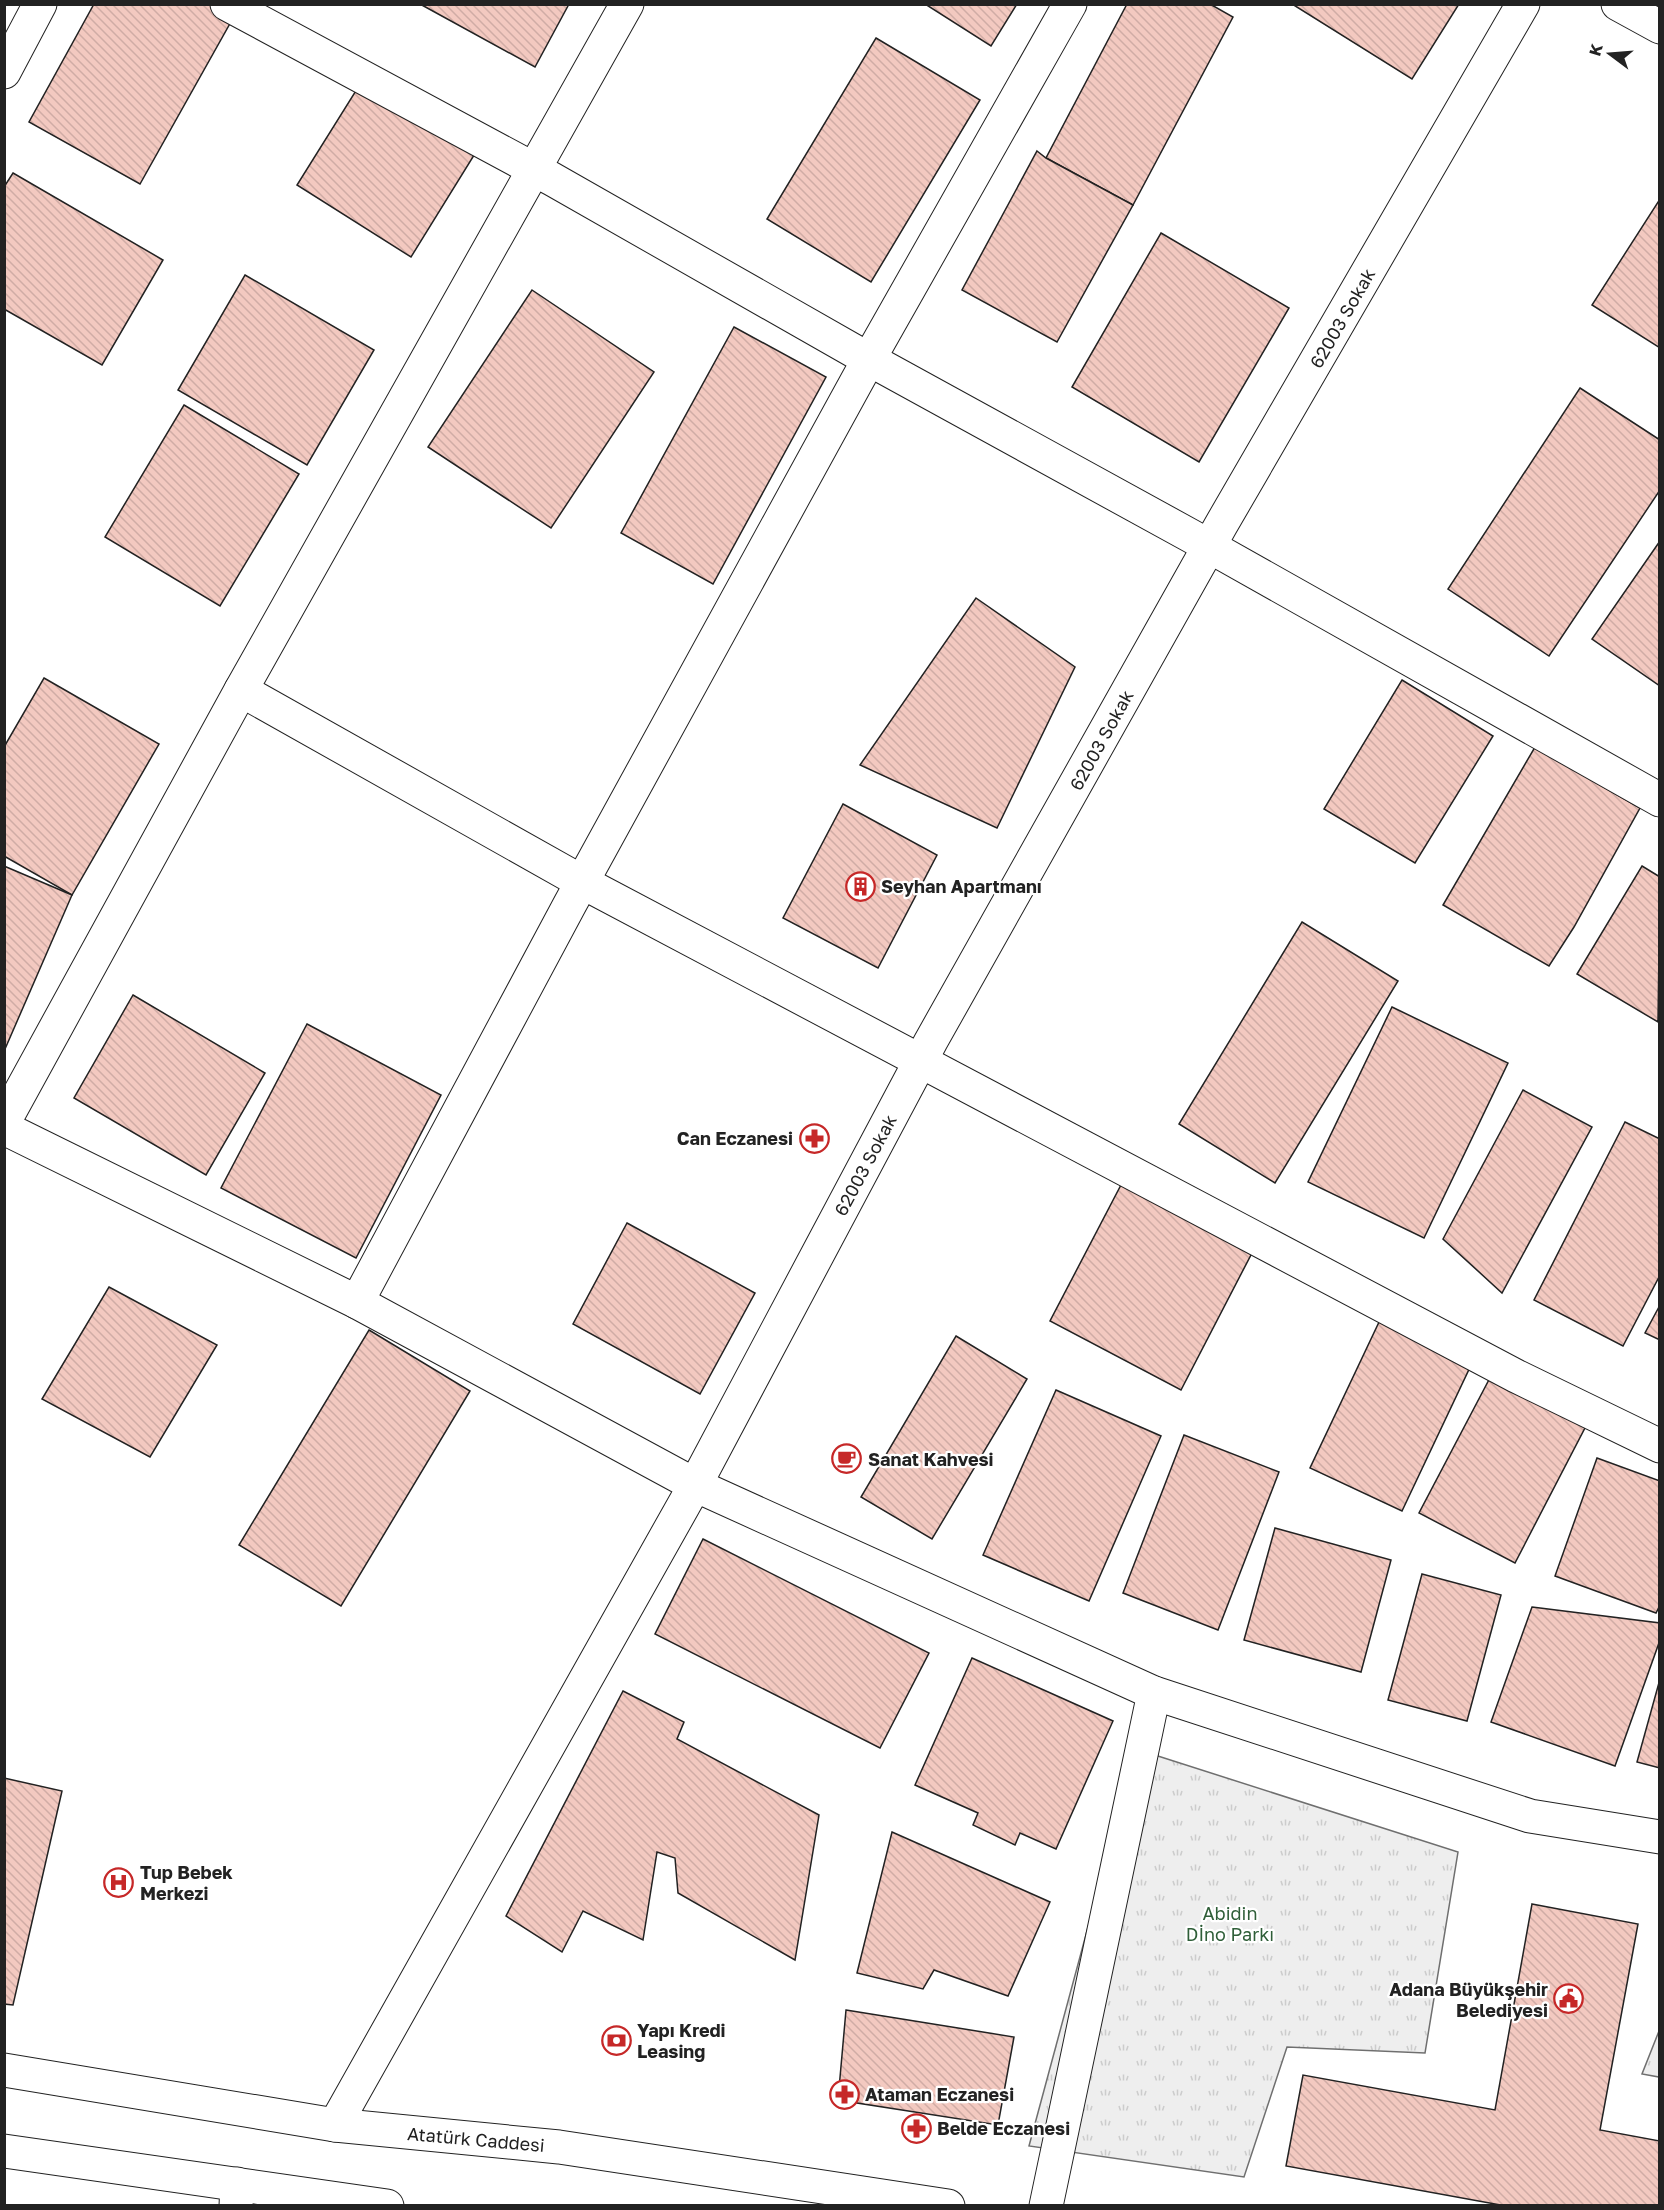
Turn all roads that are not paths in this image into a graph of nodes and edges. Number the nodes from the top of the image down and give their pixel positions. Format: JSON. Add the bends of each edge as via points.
{"nodes":[{"id":1,"x":40,"y":4,"type":"edge"},
{"id":2,"x":227,"y":4,"type":"edge"},
{"id":3,"x":627,"y":4,"type":"edge"},
{"id":4,"x":1070,"y":4,"type":"edge"},
{"id":5,"x":1523,"y":4,"type":"edge"},
{"id":6,"x":1618,"y":4,"type":"edge"},
{"id":7,"x":1659,"y":27,"type":"edge"},
{"id":8,"x":4,"y":72,"type":"edge"},
{"id":9,"x":534,"y":168,"type":"junction"},
{"id":10,"x":869,"y":359,"type":"junction"},
{"id":11,"x":1209,"y":547,"type":"junction"},
{"id":12,"x":242,"y":690,"type":"junction"},
{"id":13,"x":1659,"y":800,"type":"edge"},
{"id":14,"x":582,"y":882,"type":"junction"},
{"id":15,"x":920,"y":1062,"type":"junction"},
{"id":16,"x":4,"y":1122,"type":"edge"},
{"id":17,"x":4,"y":1128,"type":"edge"},
{"id":18,"x":357,"y":1302,"type":"junction"},
{"id":19,"x":1659,"y":1446,"type":"edge"},
{"id":20,"x":695,"y":1485,"type":"junction"},
{"id":21,"x":1154,"y":1693,"type":"junction"},
{"id":22,"x":1659,"y":1837,"type":"edge"},
{"id":23,"x":4,"y":2070,"type":"edge"},
{"id":24,"x":334,"y":2125,"type":"junction"},
{"id":25,"x":4,"y":2151,"type":"edge"},
{"id":26,"x":237,"y":2195,"type":"edge"},
{"id":27,"x":387,"y":2205,"type":"edge"},
{"id":28,"x":948,"y":2205,"type":"edge"},
{"id":29,"x":1046,"y":2205,"type":"edge"}],
"edges":[{"from":1,"to":8,"type":"street"},
{"from":2,"to":9,"type":"street"},
{"from":3,"to":9,"type":"street"},
{"from":4,"to":10,"type":"street"},
{"from":5,"to":11,"type":"street","name":"62003 Sokak"},
{"from":6,"to":7,"type":"street"},
{"from":9,"to":10,"type":"street"},
{"from":9,"to":12,"type":"street"},
{"from":10,"to":11,"type":"street"},
{"from":10,"to":14,"type":"street"},
{"from":11,"to":13,"type":"street"},
{"from":11,"to":15,"type":"street","name":"62003 Sokak"},
{"from":12,"to":14,"type":"street"},
{"from":12,"to":16,"type":"street"},
{"from":14,"to":15,"type":"street"},
{"from":14,"to":18,"type":"street"},
{"from":15,"to":19,"type":"street","via":[[1516,1376]]},
{"from":15,"to":20,"type":"street","name":"62003 Sokak"},
{"from":17,"to":18,"type":"street"},
{"from":18,"to":20,"type":"street"},
{"from":20,"to":21,"type":"street"},
{"from":20,"to":24,"type":"street","name":"62003 Sokak"},
{"from":21,"to":22,"type":"street","via":[[1530,1816]]},
{"from":21,"to":29,"type":"street"},
{"from":23,"to":24,"type":"street","name":"Atatürk Caddesi"},
{"from":24,"to":28,"type":"street","name":"Atatürk Caddesi","via":[[559,2146]]},
{"from":25,"to":26,"type":"street"},
{"from":26,"to":27,"type":"street"}]}
